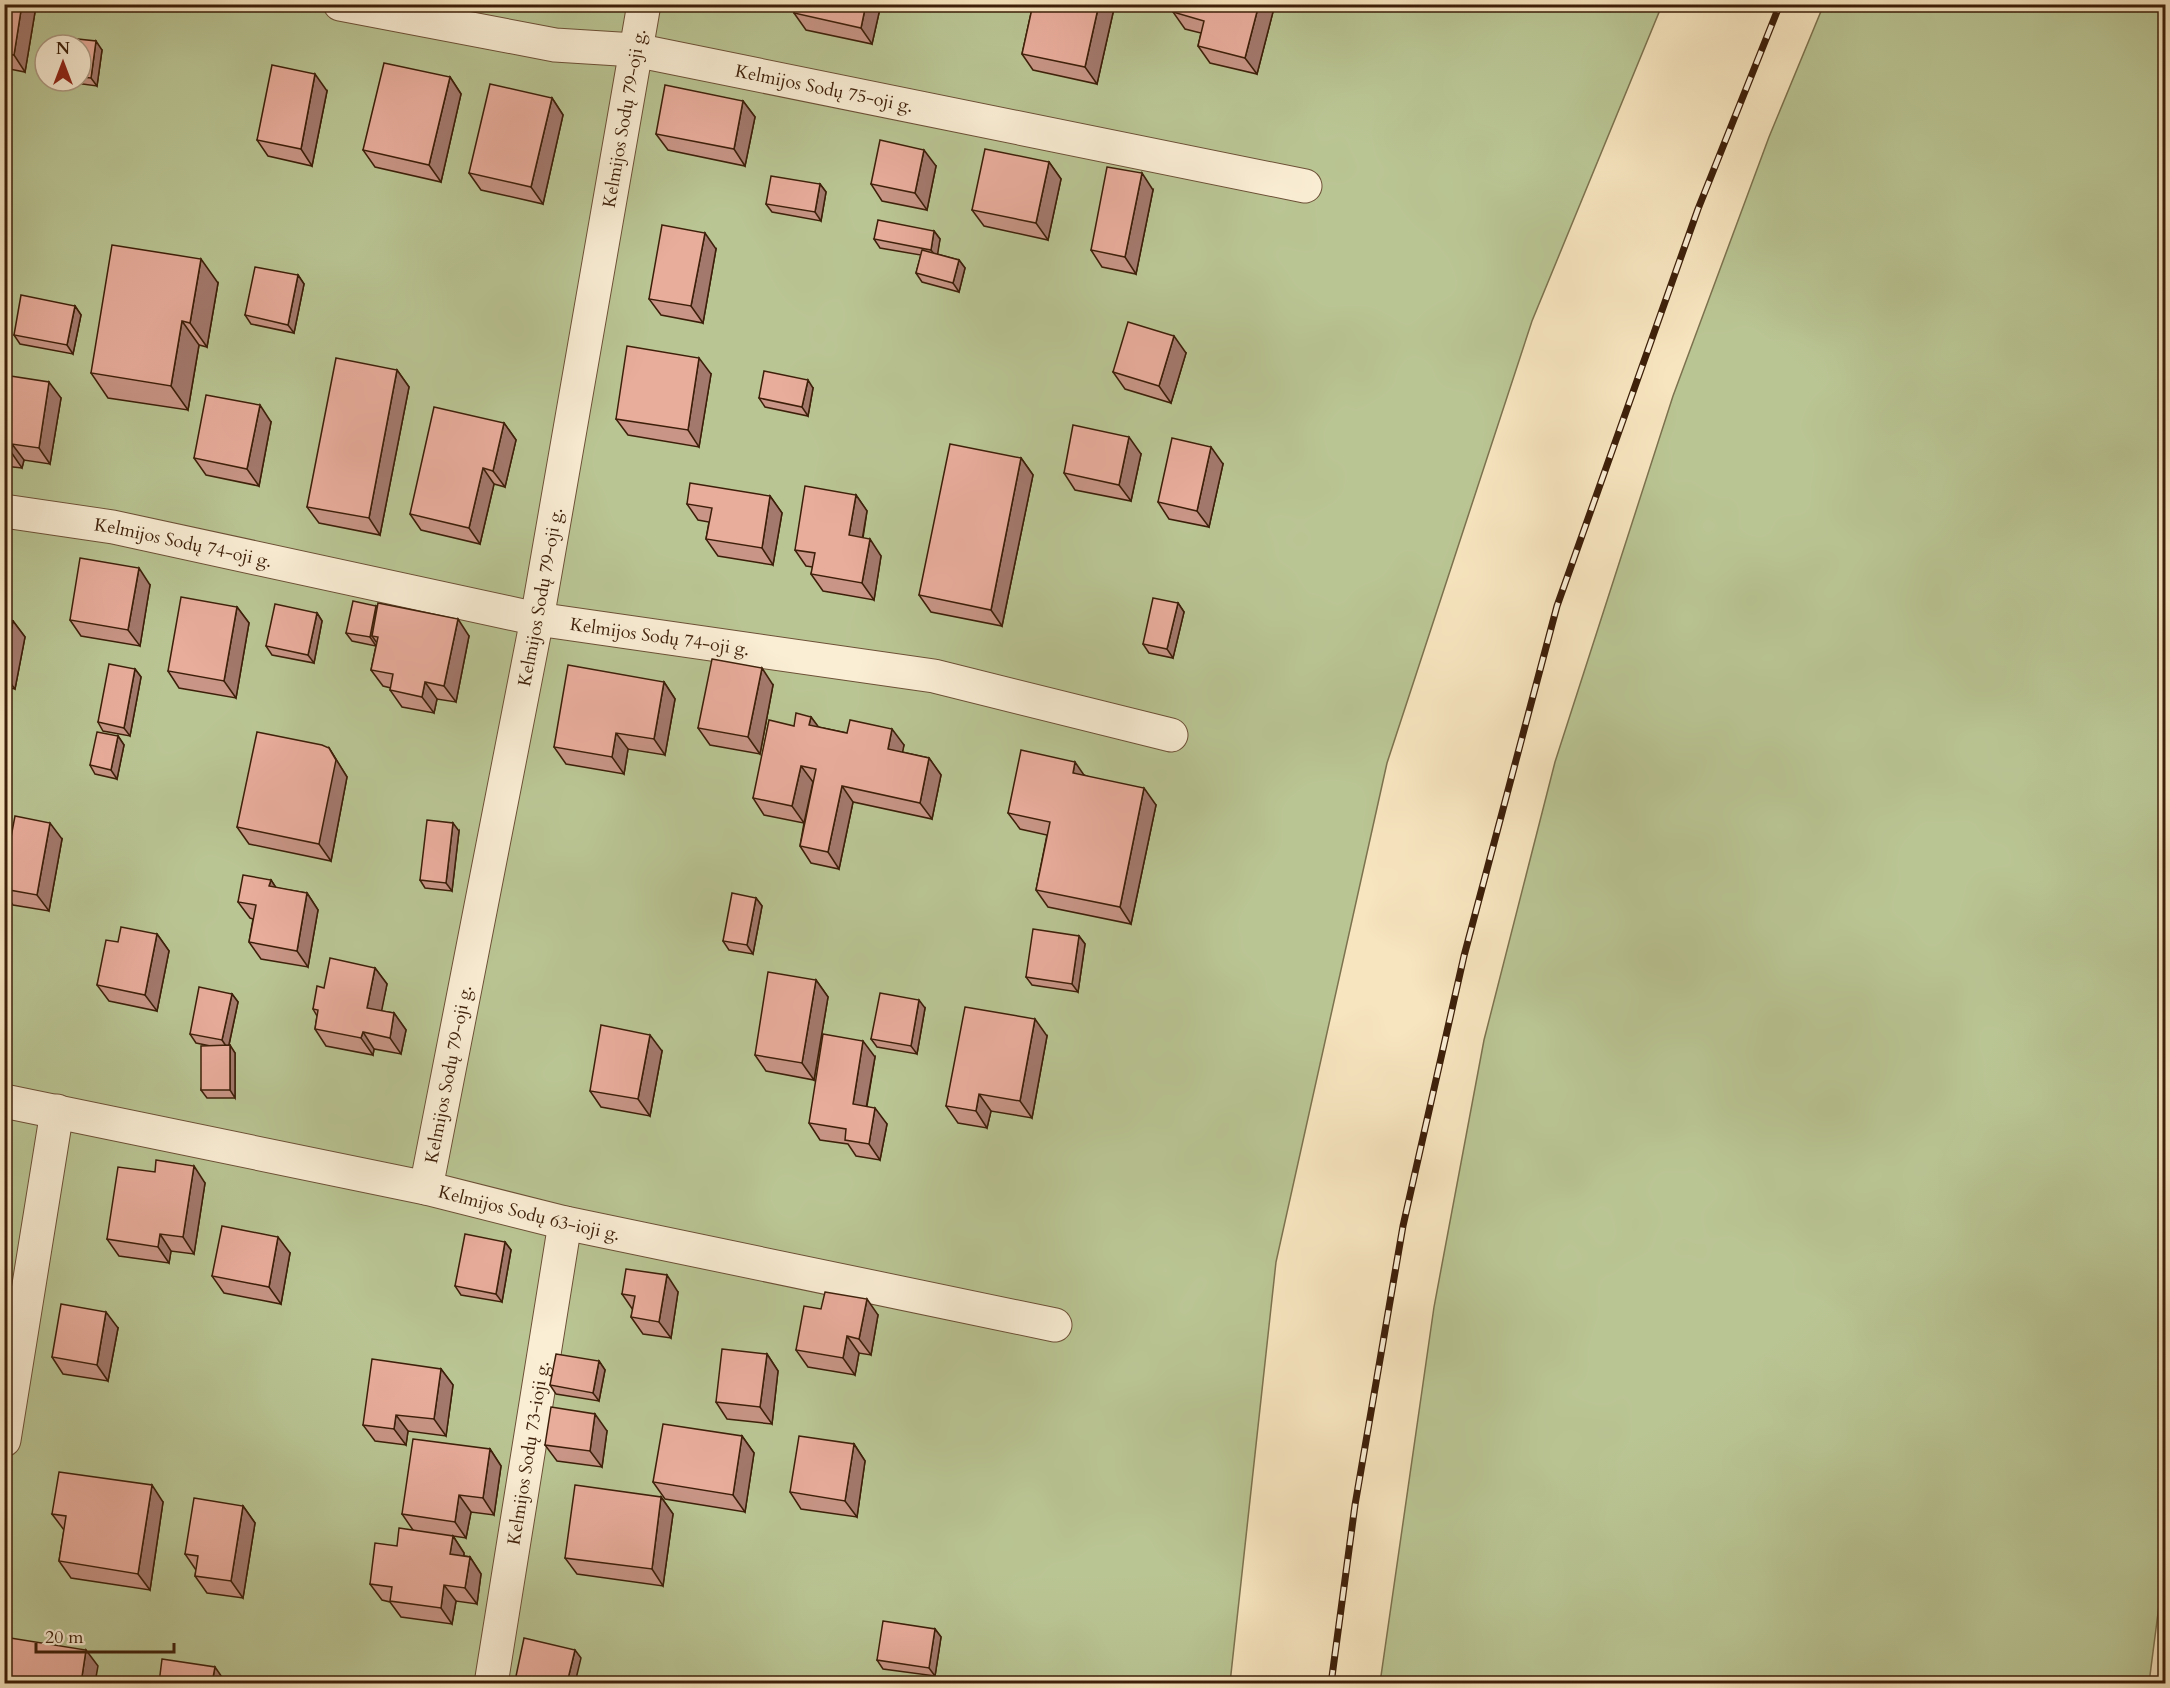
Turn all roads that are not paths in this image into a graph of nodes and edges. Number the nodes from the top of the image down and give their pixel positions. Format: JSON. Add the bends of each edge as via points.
{"nodes":[{"id":1,"x":340,"y":4,"type":"edge"},
{"id":2,"x":644,"y":4,"type":"edge"},
{"id":3,"x":635,"y":50,"type":"junction"},
{"id":4,"x":1305,"y":186,"type":"dead end"},
{"id":5,"x":4,"y":511,"type":"edge"},
{"id":6,"x":537,"y":619,"type":"junction"},
{"id":7,"x":1171,"y":735,"type":"dead end"},
{"id":8,"x":4,"y":1101,"type":"edge"},
{"id":9,"x":57,"y":1111,"type":"junction"},
{"id":10,"x":426,"y":1188,"type":"junction"},
{"id":11,"x":565,"y":1223,"type":"junction"},
{"id":12,"x":1055,"y":1325,"type":"dead end"},
{"id":13,"x":4,"y":1440,"type":"edge"},
{"id":14,"x":492,"y":1683,"type":"edge"}],
"edges":[{"from":1,"to":3,"type":"street","name":"Kelmijos Sodų 75-oji g.","via":[[555,45]]},
{"from":2,"to":3,"type":"street","name":"Kelmijos Sodų 79-oji g."},
{"from":3,"to":4,"type":"street","name":"Kelmijos Sodų 75-oji g."},
{"from":3,"to":6,"type":"street","name":"Kelmijos Sodų 79-oji g."},
{"from":5,"to":6,"type":"street","name":"Kelmijos Sodų 74-oji g.","via":[[113,527]]},
{"from":6,"to":7,"type":"street","name":"Kelmijos Sodų 74-oji g.","via":[[934,676]]},
{"from":6,"to":10,"type":"street","name":"Kelmijos Sodų 79-oji g."},
{"from":8,"to":9,"type":"street","name":"Kelmijos Sodų 63-ioji g."},
{"from":9,"to":10,"type":"street","name":"Kelmijos Sodų 63-ioji g."},
{"from":9,"to":13,"type":"street"},
{"from":10,"to":11,"type":"street","name":"Kelmijos Sodų 63-ioji g."},
{"from":11,"to":12,"type":"street","name":"Kelmijos Sodų 63-ioji g."},
{"from":11,"to":14,"type":"street","name":"Kelmijos Sodų 73-ioji g."}]}
